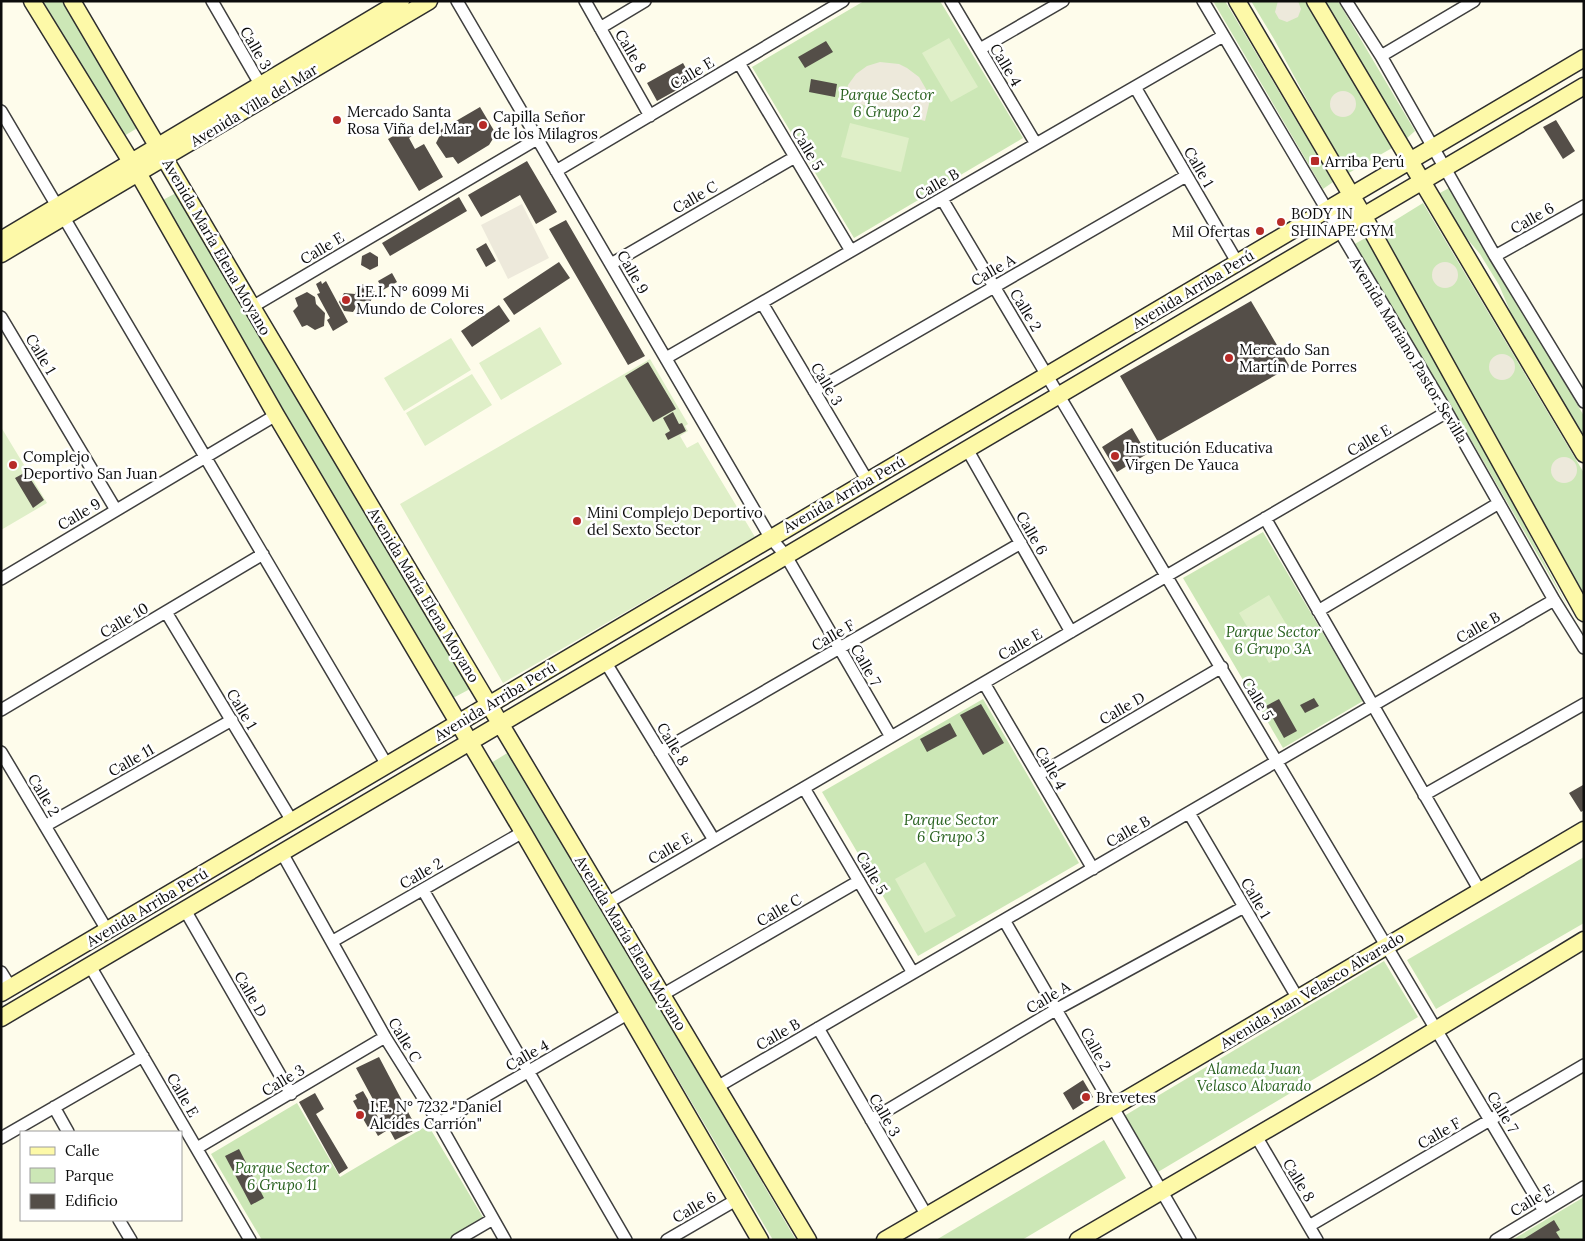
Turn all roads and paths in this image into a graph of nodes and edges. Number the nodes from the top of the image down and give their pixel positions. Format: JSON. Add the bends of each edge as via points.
{"nodes":[{"id":1,"x":32,"y":1,"type":"edge"},
{"id":2,"x":72,"y":1,"type":"edge"},
{"id":3,"x":212,"y":1,"type":"edge"},
{"id":4,"x":401,"y":1,"type":"edge"},
{"id":5,"x":429,"y":1,"type":"edge"},
{"id":6,"x":457,"y":1,"type":"edge"},
{"id":7,"x":585,"y":1,"type":"edge"},
{"id":8,"x":645,"y":1,"type":"edge"},
{"id":9,"x":951,"y":1,"type":"edge"},
{"id":10,"x":1063,"y":1,"type":"edge"},
{"id":11,"x":1203,"y":1,"type":"edge"},
{"id":12,"x":1237,"y":1,"type":"edge"},
{"id":13,"x":1315,"y":1,"type":"edge"},
{"id":14,"x":1346,"y":1,"type":"edge"},
{"id":15,"x":1474,"y":1,"type":"edge"},
{"id":16,"x":837,"y":3,"type":"edge"},
{"id":17,"x":600,"y":28,"type":"junction"},
{"id":18,"x":1223,"y":36,"type":"junction"},
{"id":19,"x":980,"y":50,"type":"junction"},
{"id":20,"x":1381,"y":56,"type":"junction"},
{"id":21,"x":1584,"y":58,"type":"edge"},
{"id":22,"x":740,"y":63,"type":"junction"},
{"id":23,"x":260,"y":84,"type":"junction"},
{"id":24,"x":1584,"y":86,"type":"edge"},
{"id":25,"x":1135,"y":87,"type":"junction"},
{"id":26,"x":1,"y":111,"type":"edge"},
{"id":27,"x":650,"y":116,"type":"junction"},
{"id":28,"x":537,"y":139,"type":"junction"},
{"id":29,"x":1036,"y":144,"type":"junction"},
{"id":30,"x":1433,"y":147,"type":"junction"},
{"id":31,"x":161,"y":151,"type":"junction"},
{"id":32,"x":796,"y":158,"type":"junction"},
{"id":33,"x":1408,"y":161,"type":"junction"},
{"id":34,"x":1445,"y":167,"type":"junction"},
{"id":35,"x":134,"y":168,"type":"junction"},
{"id":36,"x":556,"y":171,"type":"junction"},
{"id":37,"x":1186,"y":176,"type":"junction"},
{"id":38,"x":1420,"y":182,"type":"junction"},
{"id":39,"x":1352,"y":195,"type":"junction"},
{"id":40,"x":942,"y":199,"type":"junction"},
{"id":41,"x":1584,"y":206,"type":"edge"},
{"id":42,"x":1326,"y":210,"type":"junction"},
{"id":43,"x":60,"y":211,"type":"junction"},
{"id":44,"x":1363,"y":215,"type":"junction"},
{"id":45,"x":1337,"y":230,"type":"junction"},
{"id":46,"x":1,"y":240,"type":"edge"},
{"id":47,"x":851,"y":251,"type":"junction"},
{"id":48,"x":1,"y":254,"type":"edge"},
{"id":49,"x":1495,"y":256,"type":"junction"},
{"id":50,"x":1237,"y":262,"type":"junction"},
{"id":51,"x":611,"y":264,"type":"junction"},
{"id":52,"x":994,"y":287,"type":"junction"},
{"id":53,"x":762,"y":303,"type":"junction"},
{"id":54,"x":252,"y":307,"type":"junction"},
{"id":55,"x":1,"y":317,"type":"edge"},
{"id":56,"x":666,"y":358,"type":"junction"},
{"id":57,"x":1053,"y":385,"type":"junction"},
{"id":58,"x":814,"y":391,"type":"junction"},
{"id":59,"x":1584,"y":402,"type":"edge"},
{"id":60,"x":1447,"y":412,"type":"junction"},
{"id":61,"x":276,"y":415,"type":"junction"},
{"id":62,"x":967,"y":449,"type":"junction"},
{"id":63,"x":1584,"y":454,"type":"edge"},
{"id":64,"x":205,"y":457,"type":"junction"},
{"id":65,"x":867,"y":480,"type":"junction"},
{"id":66,"x":1500,"y":503,"type":"junction"},
{"id":67,"x":116,"y":510,"type":"junction"},
{"id":68,"x":1265,"y":518,"type":"junction"},
{"id":69,"x":770,"y":537,"type":"junction"},
{"id":70,"x":1021,"y":543,"type":"junction"},
{"id":71,"x":263,"y":554,"type":"junction"},
{"id":72,"x":786,"y":556,"type":"junction"},
{"id":73,"x":1167,"y":576,"type":"junction"},
{"id":74,"x":1,"y":578,"type":"edge"},
{"id":75,"x":1554,"y":600,"type":"junction"},
{"id":76,"x":1318,"y":611,"type":"junction"},
{"id":77,"x":166,"y":612,"type":"junction"},
{"id":78,"x":1584,"y":613,"type":"edge"},
{"id":79,"x":1071,"y":632,"type":"junction"},
{"id":80,"x":840,"y":648,"type":"junction"},
{"id":81,"x":1584,"y":648,"type":"edge"},
{"id":82,"x":606,"y":663,"type":"junction"},
{"id":83,"x":1222,"y":667,"type":"junction"},
{"id":84,"x":984,"y":683,"type":"junction"},
{"id":85,"x":1584,"y":704,"type":"edge"},
{"id":86,"x":489,"y":705,"type":"junction"},
{"id":87,"x":1373,"y":706,"type":"junction"},
{"id":88,"x":1,"y":710,"type":"edge"},
{"id":89,"x":232,"y":720,"type":"junction"},
{"id":90,"x":458,"y":723,"type":"junction"},
{"id":91,"x":502,"y":725,"type":"junction"},
{"id":92,"x":891,"y":737,"type":"junction"},
{"id":93,"x":469,"y":743,"type":"junction"},
{"id":94,"x":1,"y":752,"type":"edge"},
{"id":95,"x":660,"y":752,"type":"junction"},
{"id":96,"x":1278,"y":761,"type":"junction"},
{"id":97,"x":387,"y":765,"type":"junction"},
{"id":98,"x":1038,"y":775,"type":"junction"},
{"id":99,"x":804,"y":788,"type":"junction"},
{"id":100,"x":1424,"y":795,"type":"junction"},
{"id":101,"x":1189,"y":813,"type":"junction"},
{"id":102,"x":292,"y":821,"type":"junction"},
{"id":103,"x":46,"y":826,"type":"junction"},
{"id":104,"x":1584,"y":830,"type":"edge"},
{"id":105,"x":523,"y":832,"type":"junction"},
{"id":106,"x":714,"y":840,"type":"junction"},
{"id":107,"x":282,"y":853,"type":"junction"},
{"id":108,"x":1093,"y":869,"type":"junction"},
{"id":109,"x":859,"y":881,"type":"junction"},
{"id":110,"x":423,"y":890,"type":"junction"},
{"id":111,"x":1480,"y":890,"type":"junction"},
{"id":112,"x":607,"y":903,"type":"junction"},
{"id":113,"x":1244,"y":906,"type":"junction"},
{"id":114,"x":186,"y":910,"type":"junction"},
{"id":115,"x":1004,"y":920,"type":"junction"},
{"id":116,"x":108,"y":930,"type":"junction"},
{"id":117,"x":1584,"y":940,"type":"edge"},
{"id":118,"x":333,"y":941,"type":"junction"},
{"id":119,"x":1387,"y":945,"type":"junction"},
{"id":120,"x":90,"y":966,"type":"junction"},
{"id":121,"x":1,"y":972,"type":"edge"},
{"id":122,"x":913,"y":973,"type":"junction"},
{"id":123,"x":6,"y":990,"type":"edge"},
{"id":124,"x":662,"y":994,"type":"junction"},
{"id":125,"x":1297,"y":997,"type":"junction"},
{"id":126,"x":1056,"y":1009,"type":"junction"},
{"id":127,"x":629,"y":1013,"type":"junction"},
{"id":128,"x":1,"y":1018,"type":"edge"},
{"id":129,"x":818,"y":1028,"type":"junction"},
{"id":130,"x":1436,"y":1028,"type":"junction"},
{"id":131,"x":385,"y":1037,"type":"junction"},
{"id":132,"x":143,"y":1056,"type":"junction"},
{"id":133,"x":1584,"y":1065,"type":"edge"},
{"id":134,"x":529,"y":1071,"type":"junction"},
{"id":135,"x":717,"y":1087,"type":"junction"},
{"id":136,"x":291,"y":1094,"type":"junction"},
{"id":137,"x":54,"y":1108,"type":"junction"},
{"id":138,"x":1112,"y":1109,"type":"junction"},
{"id":139,"x":871,"y":1120,"type":"junction"},
{"id":140,"x":1490,"y":1120,"type":"junction"},
{"id":141,"x":439,"y":1123,"type":"junction"},
{"id":142,"x":67,"y":1131,"type":"edge"},
{"id":143,"x":1256,"y":1136,"type":"junction"},
{"id":144,"x":1,"y":1138,"type":"edge"},
{"id":145,"x":197,"y":1148,"type":"junction"},
{"id":146,"x":1584,"y":1187,"type":"edge"},
{"id":147,"x":1161,"y":1191,"type":"junction"},
{"id":148,"x":736,"y":1200,"type":"junction"},
{"id":149,"x":1544,"y":1210,"type":"junction"},
{"id":150,"x":927,"y":1216,"type":"junction"},
{"id":151,"x":493,"y":1219,"type":"junction"},
{"id":152,"x":121,"y":1221,"type":"edge"},
{"id":153,"x":1310,"y":1226,"type":"junction"},
{"id":154,"x":131,"y":1240,"type":"edge"},
{"id":155,"x":250,"y":1240,"type":"edge"},
{"id":156,"x":457,"y":1240,"type":"edge"},
{"id":157,"x":505,"y":1240,"type":"edge"},
{"id":158,"x":626,"y":1240,"type":"edge"},
{"id":159,"x":667,"y":1240,"type":"edge"},
{"id":160,"x":760,"y":1240,"type":"edge"},
{"id":161,"x":808,"y":1240,"type":"edge"},
{"id":162,"x":885,"y":1240,"type":"edge"},
{"id":163,"x":1078,"y":1240,"type":"edge"},
{"id":164,"x":1190,"y":1240,"type":"edge"},
{"id":165,"x":1318,"y":1240,"type":"edge"},
{"id":166,"x":1496,"y":1240,"type":"edge"}],
"edges":[{"from":1,"to":35,"type":"street"},
{"from":2,"to":31,"type":"street","name":"Avenida María Elena Moyano"},
{"from":3,"to":23,"type":"street","name":"Calle 3"},
{"from":4,"to":23,"type":"street","name":"Avenida Villa del Mar"},
{"from":5,"to":31,"type":"street","name":"Avenida Villa del Mar"},
{"from":6,"to":28,"type":"street","name":"Calle 9"},
{"from":7,"to":17,"type":"street","name":"Calle 8"},
{"from":8,"to":17,"type":"street"},
{"from":9,"to":19,"type":"street","name":"Calle 4"},
{"from":10,"to":19,"type":"street"},
{"from":11,"to":18,"type":"street","name":"Avenida Mariano Pastor Sevilla"},
{"from":12,"to":39,"type":"street","name":"Avenida Mariano Pastor Sevilla"},
{"from":13,"to":33,"type":"street"},
{"from":14,"to":20,"type":"street"},
{"from":15,"to":20,"type":"street"},
{"from":16,"to":22,"type":"street","name":"Calle E"},
{"from":17,"to":27,"type":"street","name":"Calle 8"},
{"from":18,"to":25,"type":"street","name":"Calle B"},
{"from":18,"to":42,"type":"street","name":"Avenida Mariano Pastor Sevilla"},
{"from":19,"to":29,"type":"street","name":"Calle 4"},
{"from":20,"to":30,"type":"street"},
{"from":21,"to":30,"type":"street","name":"Avenida Arriba Perú"},
{"from":22,"to":27,"type":"street","name":"Calle E"},
{"from":22,"to":32,"type":"street","name":"Calle 5"},
{"from":23,"to":31,"type":"street","name":"Avenida Villa del Mar"},
{"from":24,"to":34,"type":"street","name":"Avenida Arriba Perú"},
{"from":25,"to":29,"type":"street","name":"Calle B"},
{"from":25,"to":37,"type":"street","name":"Calle 1"},
{"from":26,"to":43,"type":"street"},
{"from":27,"to":36,"type":"street","name":"Calle E"},
{"from":28,"to":36,"type":"street","name":"Calle 9"},
{"from":28,"to":54,"type":"street","name":"Calle E"},
{"from":29,"to":40,"type":"street","name":"Calle B"},
{"from":30,"to":33,"type":"street","name":"Avenida Arriba Perú"},
{"from":30,"to":34,"type":"street"},
{"from":31,"to":35,"type":"street","name":"Avenida Villa del Mar"},
{"from":31,"to":54,"type":"street","name":"Avenida María Elena Moyano"},
{"from":32,"to":47,"type":"street","name":"Calle 5"},
{"from":32,"to":51,"type":"street","name":"Calle C"},
{"from":33,"to":38,"type":"street"},
{"from":33,"to":39,"type":"street","name":"Avenida Arriba Perú"},
{"from":34,"to":38,"type":"street","name":"Avenida Arriba Perú"},
{"from":34,"to":49,"type":"street"},
{"from":35,"to":43,"type":"street","name":"Avenida Villa del Mar"},
{"from":35,"to":61,"type":"street"},
{"from":36,"to":51,"type":"street","name":"Calle 9"},
{"from":37,"to":50,"type":"street","name":"Calle 1"},
{"from":37,"to":52,"type":"street","name":"Calle A"},
{"from":38,"to":44,"type":"street","name":"Avenida Arriba Perú"},
{"from":38,"to":63,"type":"street"},
{"from":39,"to":42,"type":"street","name":"Avenida Arriba Perú"},
{"from":39,"to":44,"type":"street","name":"Avenida Mariano Pastor Sevilla"},
{"from":40,"to":47,"type":"street","name":"Calle B"},
{"from":40,"to":52,"type":"street","name":"Calle 2"},
{"from":41,"to":49,"type":"street","name":"Calle 6"},
{"from":42,"to":45,"type":"street","name":"Avenida Mariano Pastor Sevilla"},
{"from":42,"to":50,"type":"street","name":"Avenida Arriba Perú"},
{"from":43,"to":46,"type":"street","name":"Avenida Villa del Mar"},
{"from":43,"to":48,"type":"street","name":"Avenida Villa del Mar"},
{"from":43,"to":64,"type":"street"},
{"from":44,"to":45,"type":"street","name":"Avenida Arriba Perú"},
{"from":44,"to":78,"type":"street","name":"Avenida Mariano Pastor Sevilla"},
{"from":45,"to":57,"type":"street","name":"Avenida Arriba Perú"},
{"from":45,"to":60,"type":"street","name":"Avenida Mariano Pastor Sevilla"},
{"from":47,"to":53,"type":"street","name":"Calle B"},
{"from":49,"to":59,"type":"street"},
{"from":50,"to":57,"type":"street","name":"Avenida Arriba Perú"},
{"from":51,"to":56,"type":"street","name":"Calle 9"},
{"from":52,"to":57,"type":"street","name":"Calle 2"},
{"from":52,"to":58,"type":"street","name":"Calle A"},
{"from":53,"to":56,"type":"street","name":"Calle B"},
{"from":53,"to":58,"type":"street","name":"Calle 3"},
{"from":54,"to":86,"type":"street","name":"Avenida María Elena Moyano"},
{"from":55,"to":67,"type":"street","name":"Calle 1"},
{"from":56,"to":69,"type":"street","name":"Calle 9"},
{"from":57,"to":62,"type":"street","name":"Avenida Arriba Perú"},
{"from":57,"to":65,"type":"street","name":"Avenida Arriba Perú"},
{"from":57,"to":73,"type":"street","name":"Calle 5"},
{"from":58,"to":65,"type":"street","name":"Calle 3"},
{"from":60,"to":66,"type":"street","name":"Avenida Mariano Pastor Sevilla"},
{"from":60,"to":68,"type":"street","name":"Calle E"},
{"from":61,"to":64,"type":"street","name":"Calle 9"},
{"from":61,"to":90,"type":"street"},
{"from":62,"to":70,"type":"street","name":"Calle 6"},
{"from":62,"to":72,"type":"street","name":"Avenida Arriba Perú"},
{"from":64,"to":67,"type":"street","name":"Calle 9"},
{"from":64,"to":71,"type":"street"},
{"from":65,"to":69,"type":"street","name":"Avenida Arriba Perú"},
{"from":66,"to":75,"type":"street","name":"Avenida Mariano Pastor Sevilla"},
{"from":66,"to":76,"type":"street"},
{"from":67,"to":74,"type":"street","name":"Calle 9"},
{"from":68,"to":73,"type":"street","name":"Calle E"},
{"from":68,"to":76,"type":"street"},
{"from":69,"to":72,"type":"street","name":"Calle 9"},
{"from":69,"to":86,"type":"street","name":"Avenida Arriba Perú"},
{"from":70,"to":79,"type":"street","name":"Calle 6"},
{"from":70,"to":80,"type":"street","name":"Calle F"},
{"from":71,"to":77,"type":"street","name":"Calle 10"},
{"from":71,"to":97,"type":"street"},
{"from":72,"to":80,"type":"street","name":"Calle 7"},
{"from":72,"to":82,"type":"street","name":"Avenida Arriba Perú"},
{"from":73,"to":79,"type":"street","name":"Calle E"},
{"from":73,"to":83,"type":"street","name":"Calle 5"},
{"from":75,"to":81,"type":"street","name":"Avenida Mariano Pastor Sevilla"},
{"from":75,"to":87,"type":"street","name":"Calle B"},
{"from":76,"to":87,"type":"street"},
{"from":77,"to":88,"type":"street","name":"Calle 10"},
{"from":77,"to":89,"type":"street","name":"Calle 1"},
{"from":79,"to":84,"type":"street","name":"Calle E"},
{"from":80,"to":92,"type":"street","name":"Calle 7"},
{"from":80,"to":95,"type":"street","name":"Calle F"},
{"from":82,"to":91,"type":"street","name":"Avenida Arriba Perú"},
{"from":82,"to":95,"type":"street","name":"Calle 8"},
{"from":83,"to":96,"type":"street","name":"Calle 5"},
{"from":83,"to":98,"type":"street","name":"Calle D"},
{"from":84,"to":92,"type":"street","name":"Calle E"},
{"from":84,"to":98,"type":"street","name":"Calle 4"},
{"from":85,"to":100,"type":"street"},
{"from":86,"to":90,"type":"street","name":"Avenida Arriba Perú"},
{"from":86,"to":91,"type":"street","name":"Avenida María Elena Moyano"},
{"from":87,"to":96,"type":"street","name":"Calle B"},
{"from":87,"to":100,"type":"street"},
{"from":89,"to":102,"type":"street","name":"Calle 1"},
{"from":89,"to":103,"type":"street","name":"Calle 11"},
{"from":90,"to":93,"type":"street"},
{"from":90,"to":97,"type":"street","name":"Avenida Arriba Perú"},
{"from":91,"to":93,"type":"street","name":"Avenida Arriba Perú"},
{"from":91,"to":112,"type":"street","name":"Avenida María Elena Moyano"},
{"from":92,"to":99,"type":"street","name":"Calle E"},
{"from":93,"to":105,"type":"street"},
{"from":93,"to":107,"type":"street","name":"Avenida Arriba Perú"},
{"from":94,"to":103,"type":"street","name":"Calle 2"},
{"from":95,"to":106,"type":"street","name":"Calle 8"},
{"from":96,"to":101,"type":"street","name":"Calle B"},
{"from":96,"to":119,"type":"street","name":"Calle 5"},
{"from":97,"to":102,"type":"street","name":"Avenida Arriba Perú"},
{"from":98,"to":108,"type":"street","name":"Calle 4"},
{"from":99,"to":106,"type":"street","name":"Calle E"},
{"from":99,"to":109,"type":"street","name":"Calle 5"},
{"from":100,"to":111,"type":"street"},
{"from":101,"to":108,"type":"street","name":"Calle B"},
{"from":101,"to":113,"type":"street","name":"Calle 1"},
{"from":102,"to":116,"type":"street","name":"Avenida Arriba Perú"},
{"from":103,"to":116,"type":"street","name":"Calle 2"},
{"from":104,"to":111,"type":"street","name":"Avenida Juan Velasco Alvarado"},
{"from":105,"to":110,"type":"street","name":"Calle 2"},
{"from":105,"to":127,"type":"street"},
{"from":106,"to":112,"type":"street","name":"Calle E"},
{"from":107,"to":114,"type":"street","name":"Avenida Arriba Perú"},
{"from":107,"to":118,"type":"street","name":"Calle C"},
{"from":108,"to":115,"type":"street","name":"Calle B"},
{"from":109,"to":122,"type":"street","name":"Calle 5"},
{"from":109,"to":124,"type":"street","name":"Calle C"},
{"from":110,"to":118,"type":"street","name":"Calle 2"},
{"from":110,"to":134,"type":"street"},
{"from":111,"to":119,"type":"street","name":"Avenida Juan Velasco Alvarado"},
{"from":112,"to":124,"type":"street","name":"Avenida María Elena Moyano"},
{"from":113,"to":125,"type":"street","name":"Calle 1"},
{"from":113,"to":126,"type":"street","name":"Calle A"},
{"from":114,"to":120,"type":"street","name":"Avenida Arriba Perú"},
{"from":114,"to":136,"type":"street","name":"Calle D"},
{"from":115,"to":122,"type":"street","name":"Calle B"},
{"from":115,"to":126,"type":"street","name":"Calle 2"},
{"from":116,"to":123,"type":"street","name":"Avenida Arriba Perú"},
{"from":117,"to":130,"type":"street"},
{"from":118,"to":131,"type":"street","name":"Calle C"},
{"from":119,"to":125,"type":"street","name":"Avenida Juan Velasco Alvarado"},
{"from":119,"to":130,"type":"street","name":"Calle 5"},
{"from":120,"to":128,"type":"street","name":"Avenida Arriba Perú"},
{"from":120,"to":132,"type":"street","name":"Calle E"},
{"from":121,"to":123,"type":"street"},
{"from":122,"to":129,"type":"street","name":"Calle B"},
{"from":124,"to":135,"type":"street","name":"Avenida María Elena Moyano"},
{"from":125,"to":138,"type":"street","name":"Avenida Juan Velasco Alvarado"},
{"from":126,"to":138,"type":"street","name":"Calle 2"},
{"from":126,"to":139,"type":"street","name":"Calle A"},
{"from":127,"to":134,"type":"street","name":"Calle 4"},
{"from":127,"to":148,"type":"street"},
{"from":129,"to":135,"type":"street","name":"Calle B"},
{"from":129,"to":139,"type":"street","name":"Calle 3"},
{"from":130,"to":140,"type":"street","name":"Calle 7"},
{"from":130,"to":143,"type":"street"},
{"from":131,"to":136,"type":"street","name":"Calle 3"},
{"from":131,"to":141,"type":"street","name":"Calle C"},
{"from":132,"to":137,"type":"street"},
{"from":132,"to":145,"type":"street","name":"Calle E"},
{"from":133,"to":140,"type":"street","name":"Calle F"},
{"from":134,"to":141,"type":"street","name":"Calle 4"},
{"from":134,"to":158,"type":"street"},
{"from":135,"to":161,"type":"street","name":"Avenida María Elena Moyano"},
{"from":136,"to":145,"type":"street","name":"Calle 3"},
{"from":137,"to":142,"type":"street"},
{"from":137,"to":144,"type":"street"},
{"from":138,"to":147,"type":"street","name":"Calle 2"},
{"from":138,"to":150,"type":"street","name":"Avenida Juan Velasco Alvarado"},
{"from":139,"to":150,"type":"street","name":"Calle 3"},
{"from":140,"to":149,"type":"street","name":"Calle 7"},
{"from":140,"to":153,"type":"street","name":"Calle F"},
{"from":141,"to":151,"type":"street","name":"Calle C"},
{"from":143,"to":147,"type":"street"},
{"from":143,"to":153,"type":"street","name":"Calle 8"},
{"from":145,"to":155,"type":"street","name":"Calle E"},
{"from":146,"to":149,"type":"street","name":"Calle E"},
{"from":147,"to":163,"type":"street"},
{"from":147,"to":164,"type":"street"},
{"from":148,"to":159,"type":"street","name":"Calle 6"},
{"from":148,"to":160,"type":"street"},
{"from":149,"to":166,"type":"street","name":"Calle E"},
{"from":150,"to":162,"type":"street","name":"Avenida Juan Velasco Alvarado"},
{"from":151,"to":156,"type":"street"},
{"from":151,"to":157,"type":"street","name":"Calle C"},
{"from":152,"to":154,"type":"street"},
{"from":153,"to":165,"type":"street","name":"Calle 8"}]}
